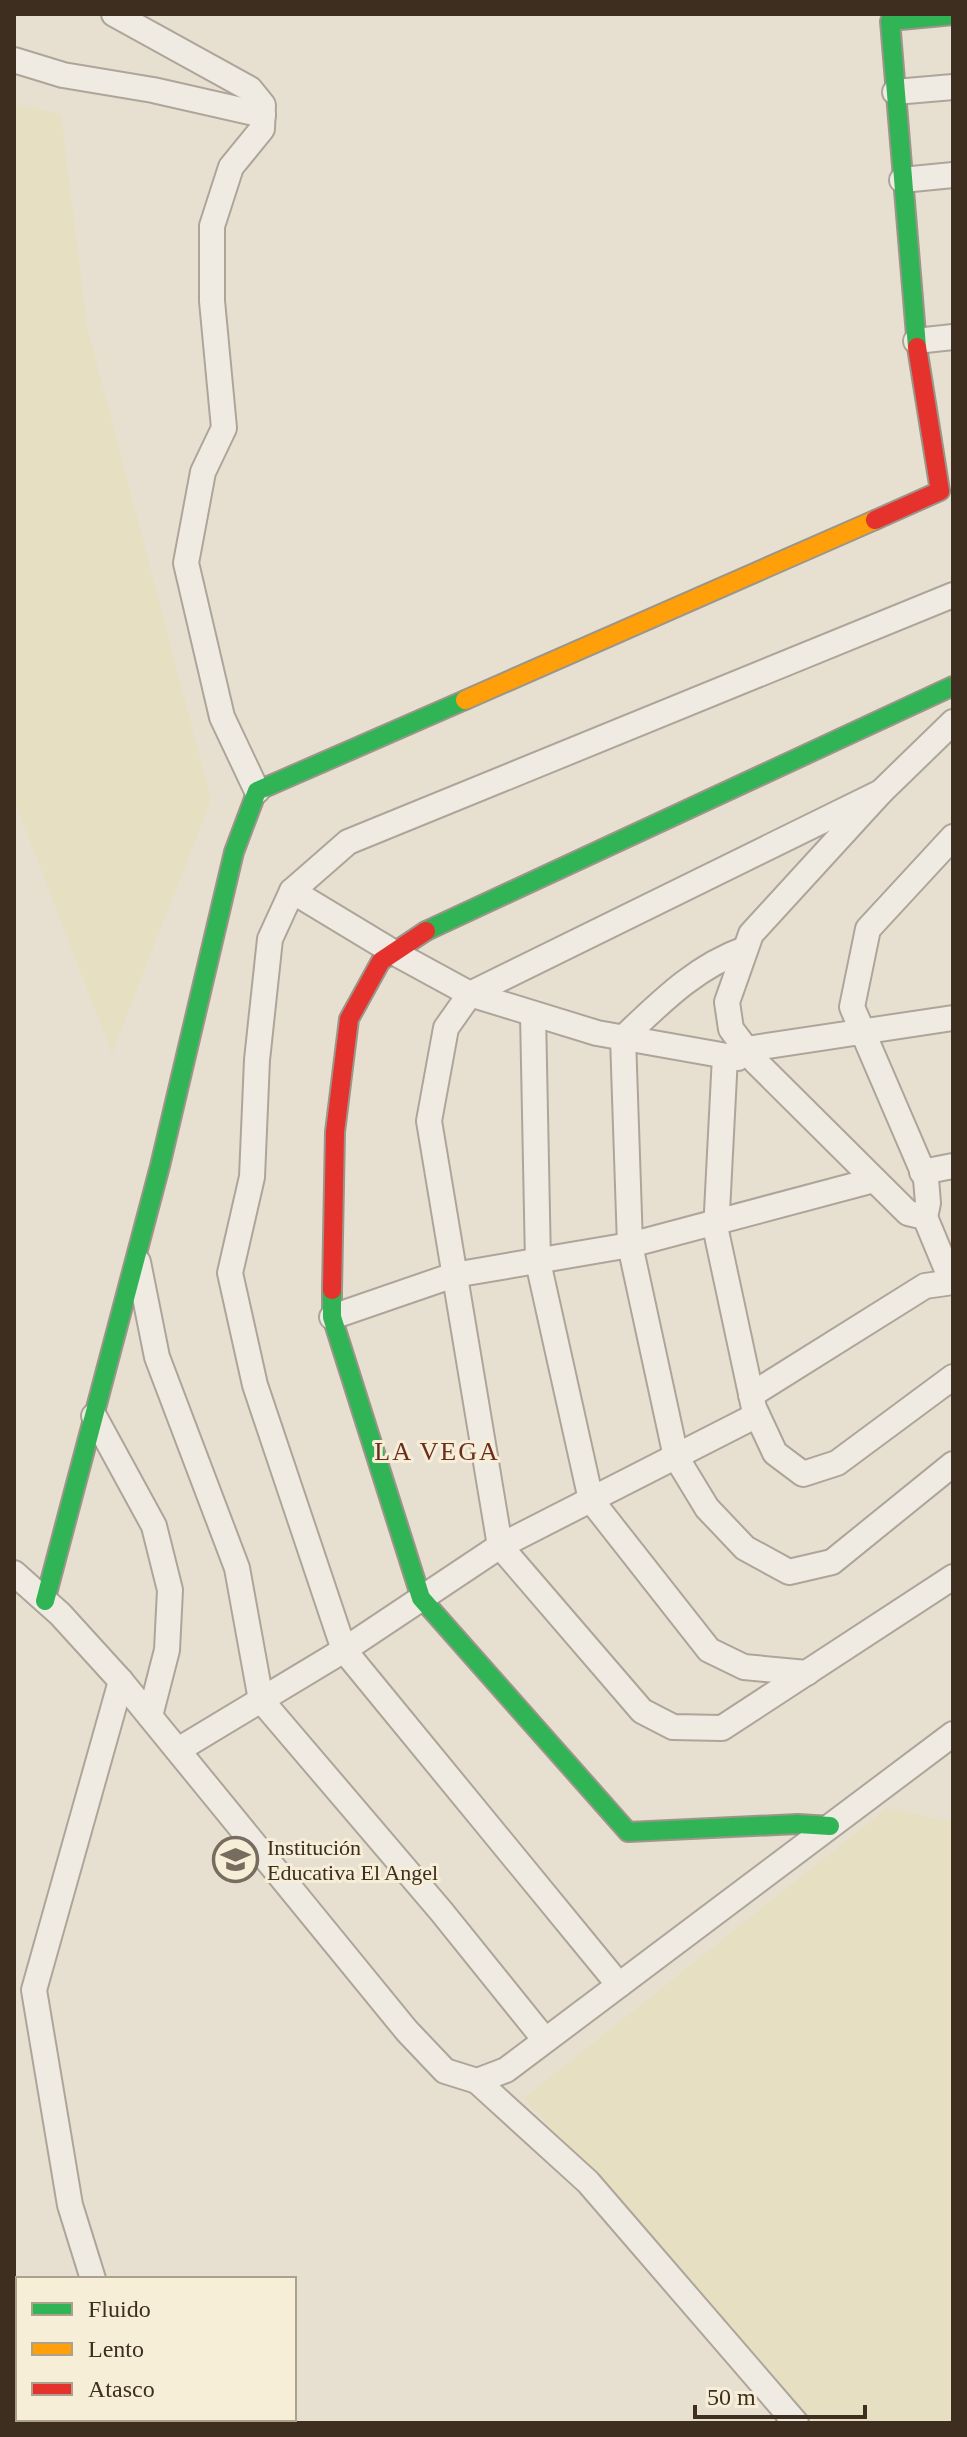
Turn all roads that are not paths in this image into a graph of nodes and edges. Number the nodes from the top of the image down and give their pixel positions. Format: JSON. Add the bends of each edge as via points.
{"nodes":[{"id":1,"x":114,"y":14,"type":"edge"},
{"id":2,"x":953,"y":15,"type":"edge"},
{"id":3,"x":14,"y":60,"type":"edge"},
{"id":4,"x":953,"y":87,"type":"edge"},
{"id":5,"x":895,"y":92,"type":"junction"},
{"id":6,"x":263,"y":115,"type":"junction"},
{"id":7,"x":953,"y":175,"type":"edge"},
{"id":8,"x":902,"y":180,"type":"junction"},
{"id":9,"x":953,"y":337,"type":"edge"},
{"id":10,"x":916,"y":341,"type":"junction"},
{"id":11,"x":947,"y":489,"type":"edge"},
{"id":12,"x":953,"y":595,"type":"edge"},
{"id":13,"x":953,"y":686,"type":"edge"},
{"id":14,"x":953,"y":722,"type":"edge"},
{"id":15,"x":257,"y":791,"type":"junction"},
{"id":16,"x":881,"y":792,"type":"junction"},
{"id":17,"x":953,"y":837,"type":"edge"},
{"id":18,"x":292,"y":891,"type":"junction"},
{"id":19,"x":745,"y":949,"type":"junction"},
{"id":20,"x":393,"y":952,"type":"junction"},
{"id":21,"x":470,"y":994,"type":"junction"},
{"id":22,"x":533,"y":1014,"type":"junction"},
{"id":23,"x":953,"y":1018,"type":"edge"},
{"id":24,"x":863,"y":1032,"type":"junction"},
{"id":25,"x":623,"y":1038,"type":"junction"},
{"id":26,"x":743,"y":1055,"type":"junction"},
{"id":27,"x":953,"y":1166,"type":"edge"},
{"id":28,"x":922,"y":1172,"type":"junction"},
{"id":29,"x":874,"y":1180,"type":"junction"},
{"id":30,"x":925,"y":1217,"type":"junction"},
{"id":31,"x":716,"y":1222,"type":"junction"},
{"id":32,"x":630,"y":1245,"type":"junction"},
{"id":33,"x":137,"y":1255,"type":"junction"},
{"id":34,"x":538,"y":1262,"type":"junction"},
{"id":35,"x":454,"y":1275,"type":"junction"},
{"id":36,"x":952,"y":1282,"type":"edge"},
{"id":37,"x":332,"y":1317,"type":"junction"},
{"id":38,"x":953,"y":1377,"type":"edge"},
{"id":39,"x":754,"y":1405,"type":"junction"},
{"id":40,"x":94,"y":1416,"type":"junction"},
{"id":41,"x":676,"y":1457,"type":"junction"},
{"id":42,"x":953,"y":1464,"type":"edge"},
{"id":43,"x":591,"y":1500,"type":"junction"},
{"id":44,"x":500,"y":1546,"type":"junction"},
{"id":45,"x":14,"y":1573,"type":"edge"},
{"id":46,"x":953,"y":1577,"type":"edge"},
{"id":47,"x":421,"y":1598,"type":"junction"},
{"id":48,"x":45,"y":1601,"type":"junction"},
{"id":49,"x":344,"y":1650,"type":"junction"},
{"id":50,"x":807,"y":1673,"type":"junction"},
{"id":51,"x":121,"y":1681,"type":"junction"},
{"id":52,"x":261,"y":1700,"type":"junction"},
{"id":53,"x":150,"y":1716,"type":"junction"},
{"id":54,"x":953,"y":1734,"type":"edge"},
{"id":55,"x":178,"y":1750,"type":"junction"},
{"id":56,"x":830,"y":1826,"type":"junction"},
{"id":57,"x":619,"y":1985,"type":"junction"},
{"id":58,"x":24,"y":1988,"type":"edge"},
{"id":59,"x":545,"y":2040,"type":"junction"},
{"id":60,"x":477,"y":2081,"type":"junction"},
{"id":61,"x":92,"y":2277,"type":"edge"},
{"id":62,"x":796,"y":2423,"type":"edge"}],
"edges":[{"from":1,"to":6,"type":"street","via":[[250,89],[263,105]]},
{"from":2,"to":5,"type":"street","via":[[890,21]]},
{"from":3,"to":6,"type":"street","via":[[63,75]]},
{"from":4,"to":5,"type":"street"},
{"from":5,"to":8,"type":"street"},
{"from":6,"to":15,"type":"street","via":[[262,129],[231,167],[212,226],[212,301],[224,428],[203,472],[186,563],[222,717]]},
{"from":7,"to":8,"type":"street"},
{"from":8,"to":10,"type":"street"},
{"from":9,"to":10,"type":"street"},
{"from":10,"to":11,"type":"street"},
{"from":11,"to":15,"type":"street"},
{"from":12,"to":18,"type":"street","via":[[348,842]]},
{"from":13,"to":20,"type":"street","via":[[416,936]]},
{"from":14,"to":16,"type":"street"},
{"from":15,"to":33,"type":"street","via":[[234,852]]},
{"from":16,"to":19,"type":"street","via":[[751,934]]},
{"from":16,"to":21,"type":"street"},
{"from":17,"to":24,"type":"street","via":[[868,929],[852,1007]]},
{"from":18,"to":20,"type":"street"},
{"from":18,"to":49,"type":"street","via":[[270,939],[252,1177],[230,1273],[255,1385]]},
{"from":19,"to":25,"type":"street","via":[[675,988]]},
{"from":19,"to":26,"type":"street","via":[[727,1002]]},
{"from":20,"to":21,"type":"street"},
{"from":20,"to":37,"type":"street","via":[[381,961],[349,1019],[335,1132]]},
{"from":21,"to":22,"type":"street"},
{"from":21,"to":35,"type":"street","via":[[446,1028],[429,1121]]},
{"from":22,"to":25,"type":"street"},
{"from":22,"to":34,"type":"street"},
{"from":23,"to":24,"type":"street"},
{"from":24,"to":26,"type":"street"},
{"from":24,"to":28,"type":"street"},
{"from":25,"to":26,"type":"street"},
{"from":25,"to":32,"type":"street"},
{"from":26,"to":29,"type":"street"},
{"from":26,"to":31,"type":"street"},
{"from":27,"to":28,"type":"street"},
{"from":28,"to":30,"type":"street"},
{"from":29,"to":30,"type":"street","via":[[908,1213]]},
{"from":29,"to":31,"type":"street"},
{"from":30,"to":36,"type":"street"},
{"from":31,"to":32,"type":"street"},
{"from":31,"to":39,"type":"street"},
{"from":32,"to":34,"type":"street"},
{"from":32,"to":41,"type":"street"},
{"from":33,"to":40,"type":"street"},
{"from":33,"to":52,"type":"street","via":[[157,1357],[237,1568]]},
{"from":34,"to":35,"type":"street"},
{"from":34,"to":43,"type":"street"},
{"from":35,"to":37,"type":"street"},
{"from":35,"to":44,"type":"street"},
{"from":36,"to":39,"type":"street","via":[[925,1286]]},
{"from":37,"to":47,"type":"street"},
{"from":38,"to":39,"type":"street","via":[[837,1463],[803,1474],[775,1453]]},
{"from":39,"to":41,"type":"street"},
{"from":40,"to":48,"type":"street"},
{"from":40,"to":53,"type":"street","via":[[154,1526],[170,1590],[167,1650]]},
{"from":41,"to":42,"type":"street","via":[[707,1508],[745,1548],[789,1572],[832,1562]]},
{"from":41,"to":43,"type":"street"},
{"from":43,"to":44,"type":"street"},
{"from":43,"to":50,"type":"street","via":[[709,1650],[744,1667]]},
{"from":44,"to":47,"type":"street"},
{"from":44,"to":50,"type":"street","via":[[642,1711],[673,1727],[722,1728]]},
{"from":45,"to":48,"type":"street"},
{"from":46,"to":50,"type":"street"},
{"from":47,"to":49,"type":"street"},
{"from":47,"to":56,"type":"street","via":[[628,1832]]},
{"from":48,"to":51,"type":"street"},
{"from":49,"to":52,"type":"street"},
{"from":49,"to":57,"type":"street"},
{"from":51,"to":53,"type":"street"},
{"from":51,"to":58,"type":"street"},
{"from":52,"to":55,"type":"street"},
{"from":52,"to":59,"type":"street"},
{"from":53,"to":55,"type":"street"},
{"from":54,"to":56,"type":"street"},
{"from":55,"to":60,"type":"street","via":[[407,2031],[445,2071]]},
{"from":56,"to":57,"type":"street"},
{"from":57,"to":59,"type":"street"},
{"from":58,"to":61,"type":"street","via":[[70,2205]]},
{"from":59,"to":60,"type":"street","via":[[506,2070]]},
{"from":60,"to":62,"type":"street","via":[[588,2182]]}]}
